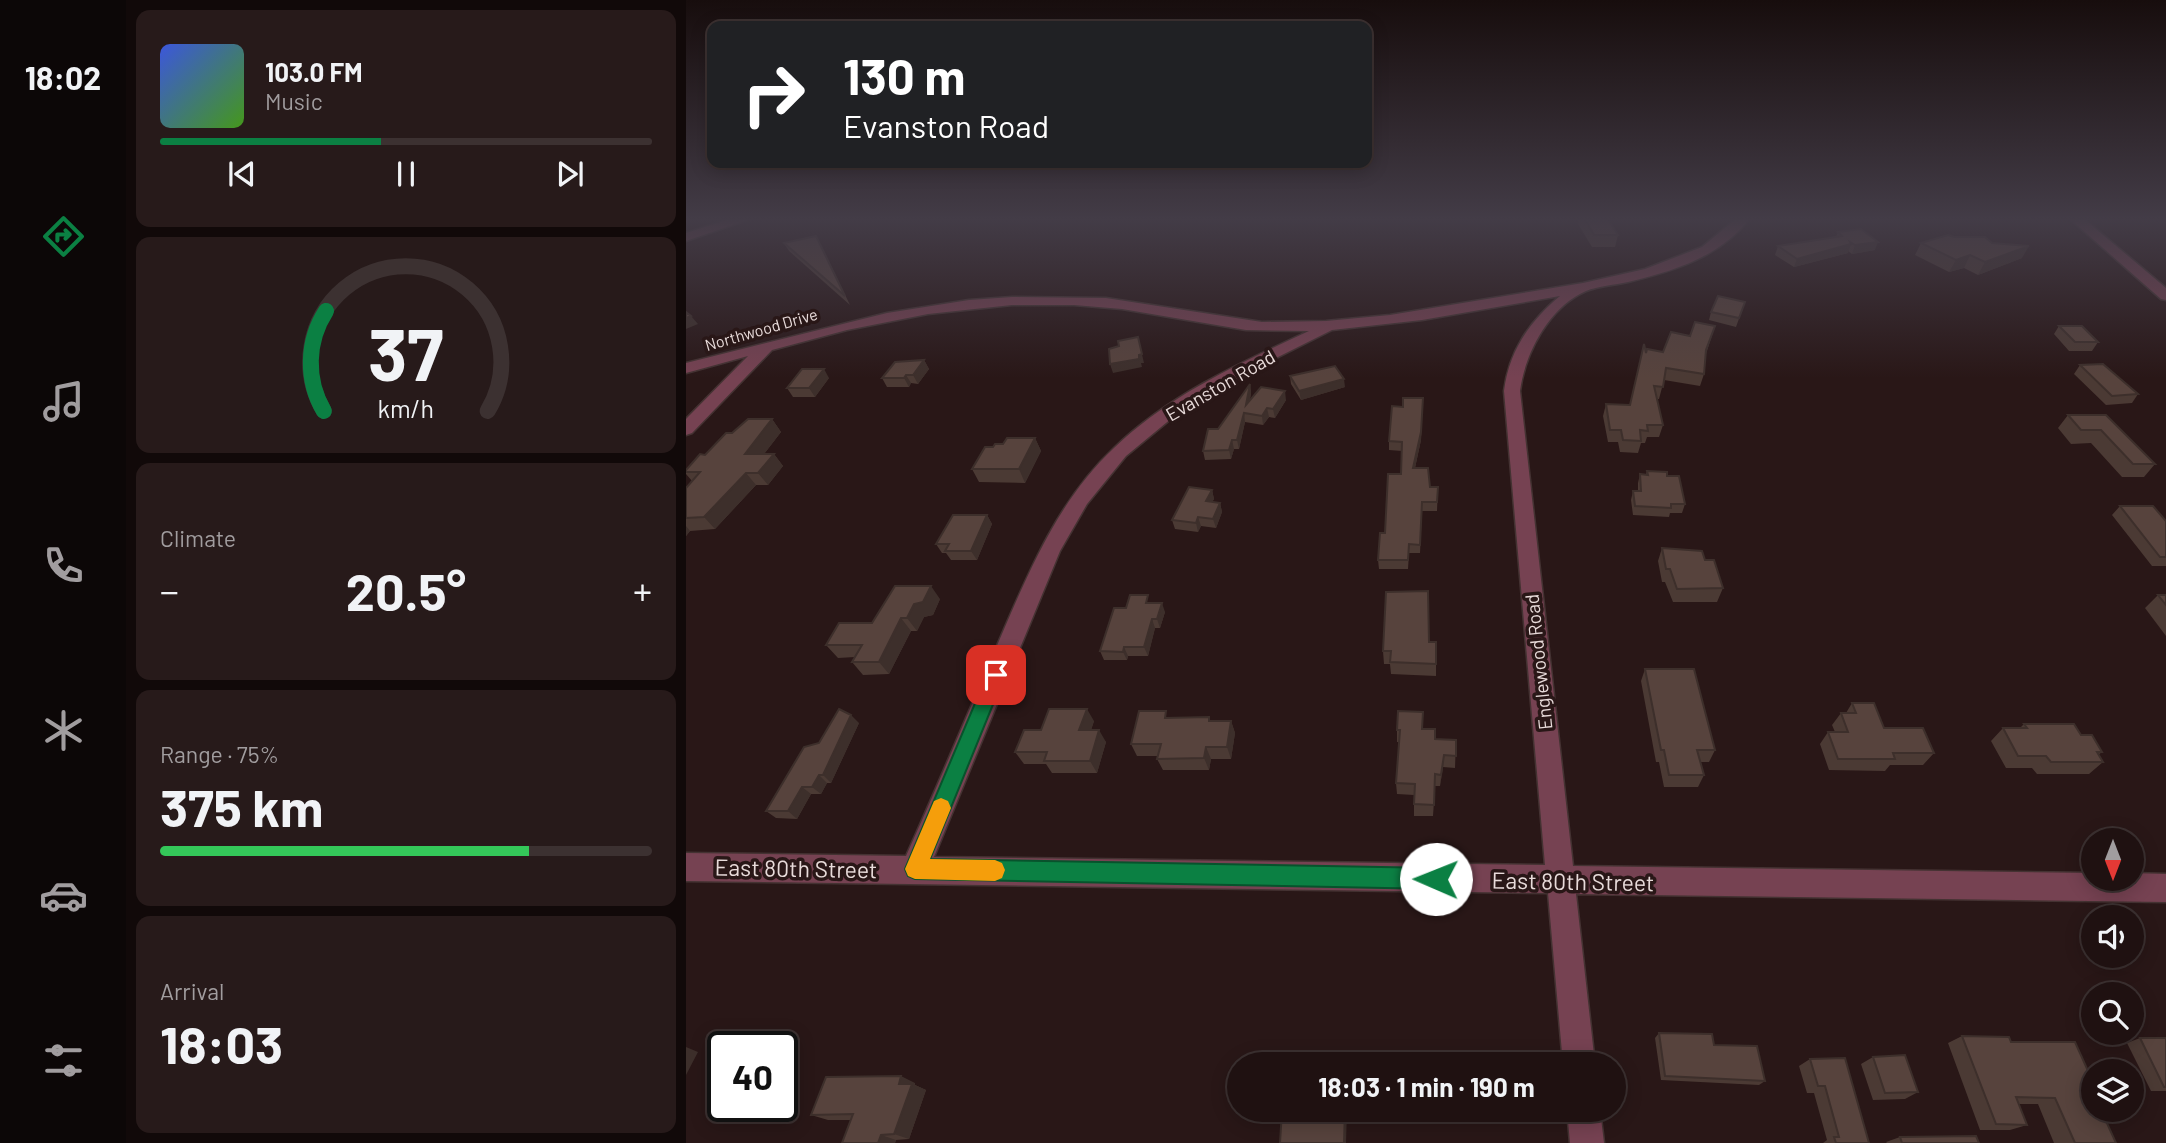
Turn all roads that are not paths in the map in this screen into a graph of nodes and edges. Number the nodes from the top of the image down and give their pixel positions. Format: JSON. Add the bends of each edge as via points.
{"nodes":[{"id":1,"x":1640,"y":271,"type":"edge"},
{"id":2,"x":2137,"y":271,"type":"edge"},
{"id":3,"x":1582,"y":287,"type":"junction"},
{"id":4,"x":2166,"y":296,"type":"edge"},
{"id":5,"x":1332,"y":326,"type":"junction"},
{"id":6,"x":766,"y":346,"type":"junction"},
{"id":7,"x":686,"y":368,"type":"edge"},
{"id":8,"x":686,"y":429,"type":"edge"},
{"id":9,"x":686,"y":867,"type":"edge"},
{"id":10,"x":915,"y":869,"type":"junction"},
{"id":11,"x":1560,"y":880,"type":"junction"},
{"id":12,"x":2166,"y":888,"type":"edge"},
{"id":13,"x":1578,"y":1052,"type":"edge"},
{"id":14,"x":1585,"y":1122,"type":"edge"},
{"id":15,"x":1587,"y":1143,"type":"edge"}],
"edges":[{"from":1,"to":3,"type":"street","name":"Northwood Drive"},
{"from":2,"to":4,"type":"street"},
{"from":3,"to":5,"type":"street","name":"Northwood Drive"},
{"from":3,"to":11,"type":"street","name":"Englewood Road","via":[[1528,337],[1511,391]]},
{"from":5,"to":6,"type":"street","name":"Northwood Drive","via":[[1258,327],[1124,305],[1014,300],[883,316]]},
{"from":5,"to":10,"type":"street","name":"Evanston Road","via":[[1258,360],[1171,410],[1120,452],[1087,489],[1046,556]]},
{"from":6,"to":7,"type":"street","name":"Northwood Drive"},
{"from":6,"to":8,"type":"street"},
{"from":9,"to":10,"type":"street","name":"East 80th Street"},
{"from":10,"to":11,"type":"street","name":"East 80th Street"},
{"from":11,"to":12,"type":"street","name":"East 80th Street"},
{"from":11,"to":13,"type":"street","name":"Englewood Road"},
{"from":14,"to":15,"type":"street"}]}
